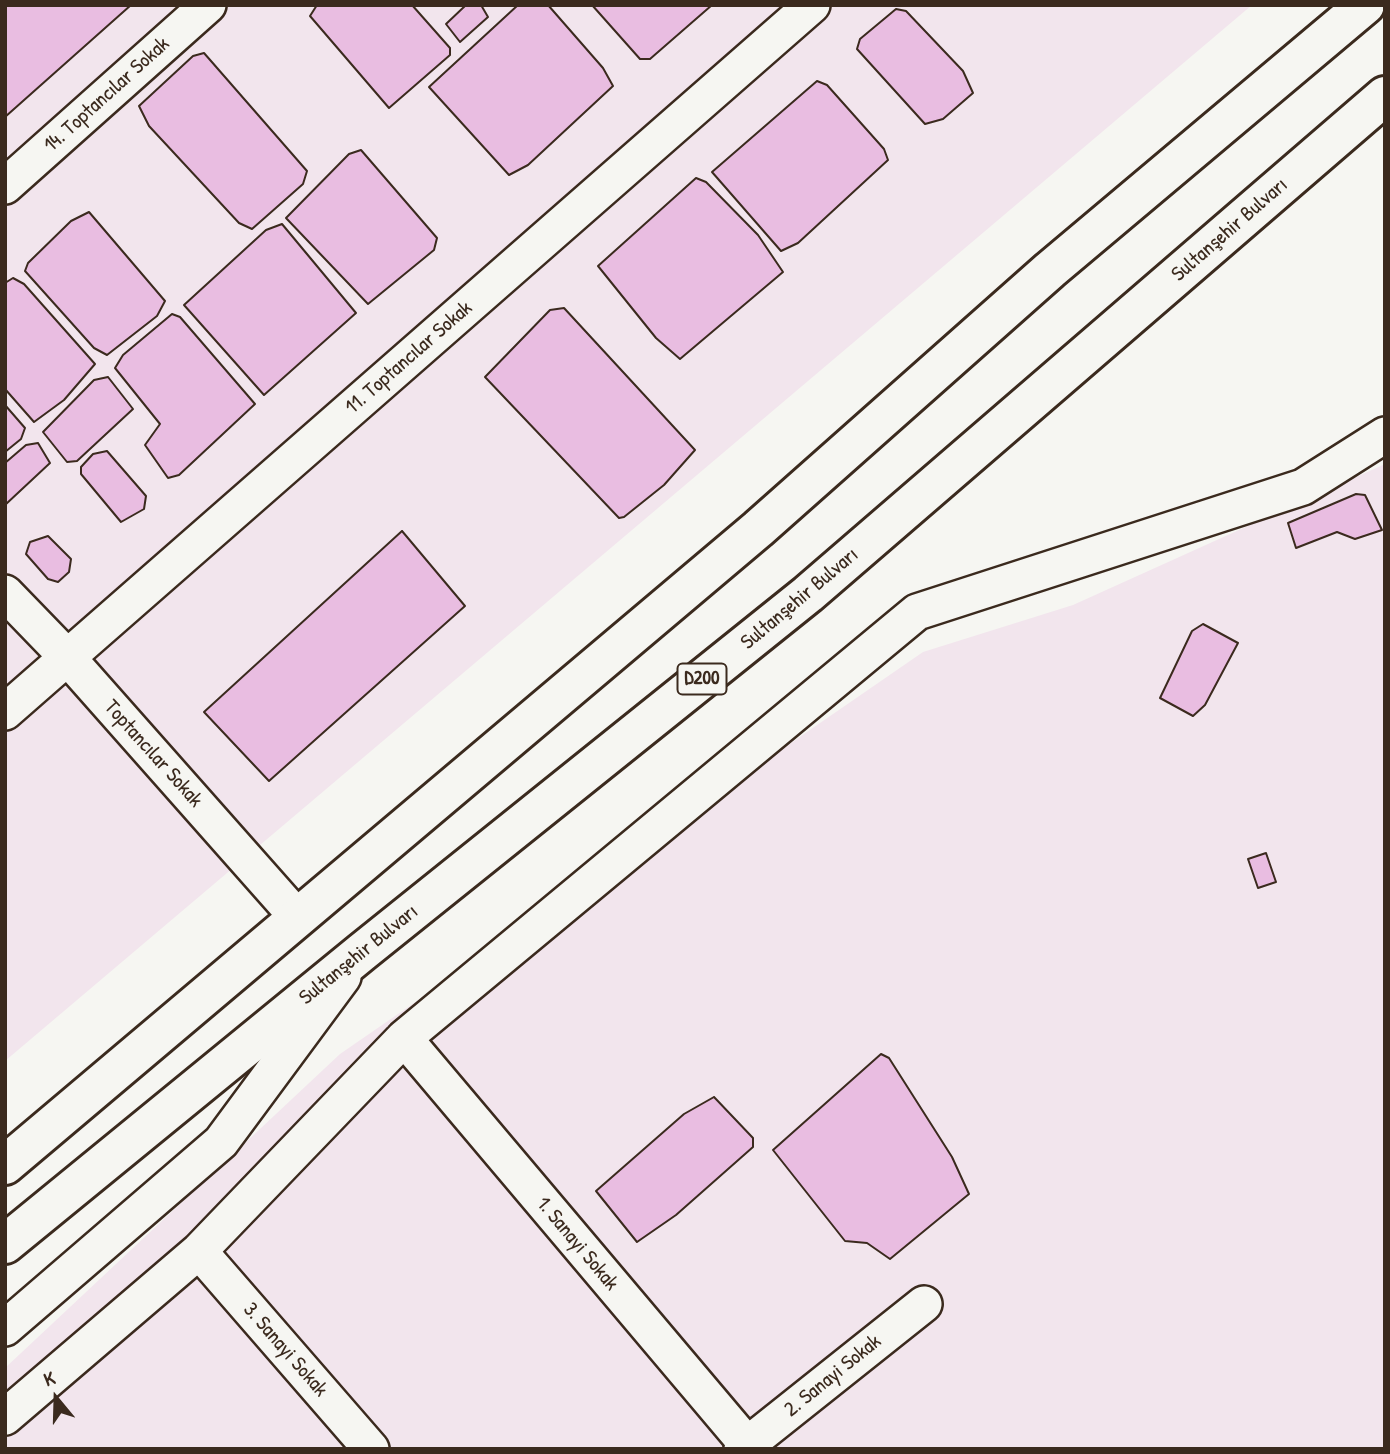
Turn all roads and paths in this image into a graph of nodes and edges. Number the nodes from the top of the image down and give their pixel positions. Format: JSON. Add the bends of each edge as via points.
{"nodes":[{"id":1,"x":208,"y":5,"type":"edge"},
{"id":2,"x":812,"y":5,"type":"edge"},
{"id":3,"x":1365,"y":5,"type":"edge"},
{"id":4,"x":1385,"y":96,"type":"edge"},
{"id":5,"x":5,"y":186,"type":"edge"},
{"id":6,"x":1385,"y":435,"type":"edge"},
{"id":7,"x":5,"y":593,"type":"edge"},
{"id":8,"x":67,"y":657,"type":"junction"},
{"id":9,"x":5,"y":712,"type":"edge"},
{"id":10,"x":298,"y":918,"type":"junction"},
{"id":11,"x":362,"y":952,"type":"junction"},
{"id":12,"x":404,"y":1038,"type":"junction"},
{"id":13,"x":5,"y":1165,"type":"edge"},
{"id":14,"x":5,"y":1244,"type":"edge"},
{"id":15,"x":199,"y":1251,"type":"junction"},
{"id":16,"x":923,"y":1304,"type":"dead end"},
{"id":17,"x":5,"y":1328,"type":"edge"},
{"id":18,"x":5,"y":1417,"type":"edge"},
{"id":19,"x":747,"y":1447,"type":"edge"},
{"id":20,"x":371,"y":1449,"type":"edge"}],
"edges":[{"from":1,"to":5,"type":"street","name":"14. Toptancılar Sokak"},
{"from":2,"to":8,"type":"street","name":"11. Toptancılar Sokak"},
{"from":3,"to":10,"type":"highway","via":[[1061,262],[758,529]]},
{"from":4,"to":11,"type":"highway","name":"Sultanşehir Bulvarı","number":"D200","via":[[808,594]]},
{"from":6,"to":12,"type":"street","via":[[1303,487],[917,612]]},
{"from":7,"to":8,"type":"street","name":"Toptancılar Sokak"},
{"from":8,"to":9,"type":"street","name":"11. Toptancılar Sokak"},
{"from":8,"to":10,"type":"street","name":"Toptancılar Sokak"},
{"from":10,"to":13,"type":"highway"},
{"from":11,"to":14,"type":"highway","name":"Sultanşehir Bulvarı","number":"D200"},
{"from":11,"to":17,"type":"street","via":[[221,1142]]},
{"from":12,"to":15,"type":"street"},
{"from":12,"to":19,"type":"street","name":"1. Sanayi Sokak"},
{"from":15,"to":18,"type":"street"},
{"from":15,"to":20,"type":"street","name":"3. Sanayi Sokak"},
{"from":16,"to":19,"type":"street","name":"2. Sanayi Sokak"}]}
